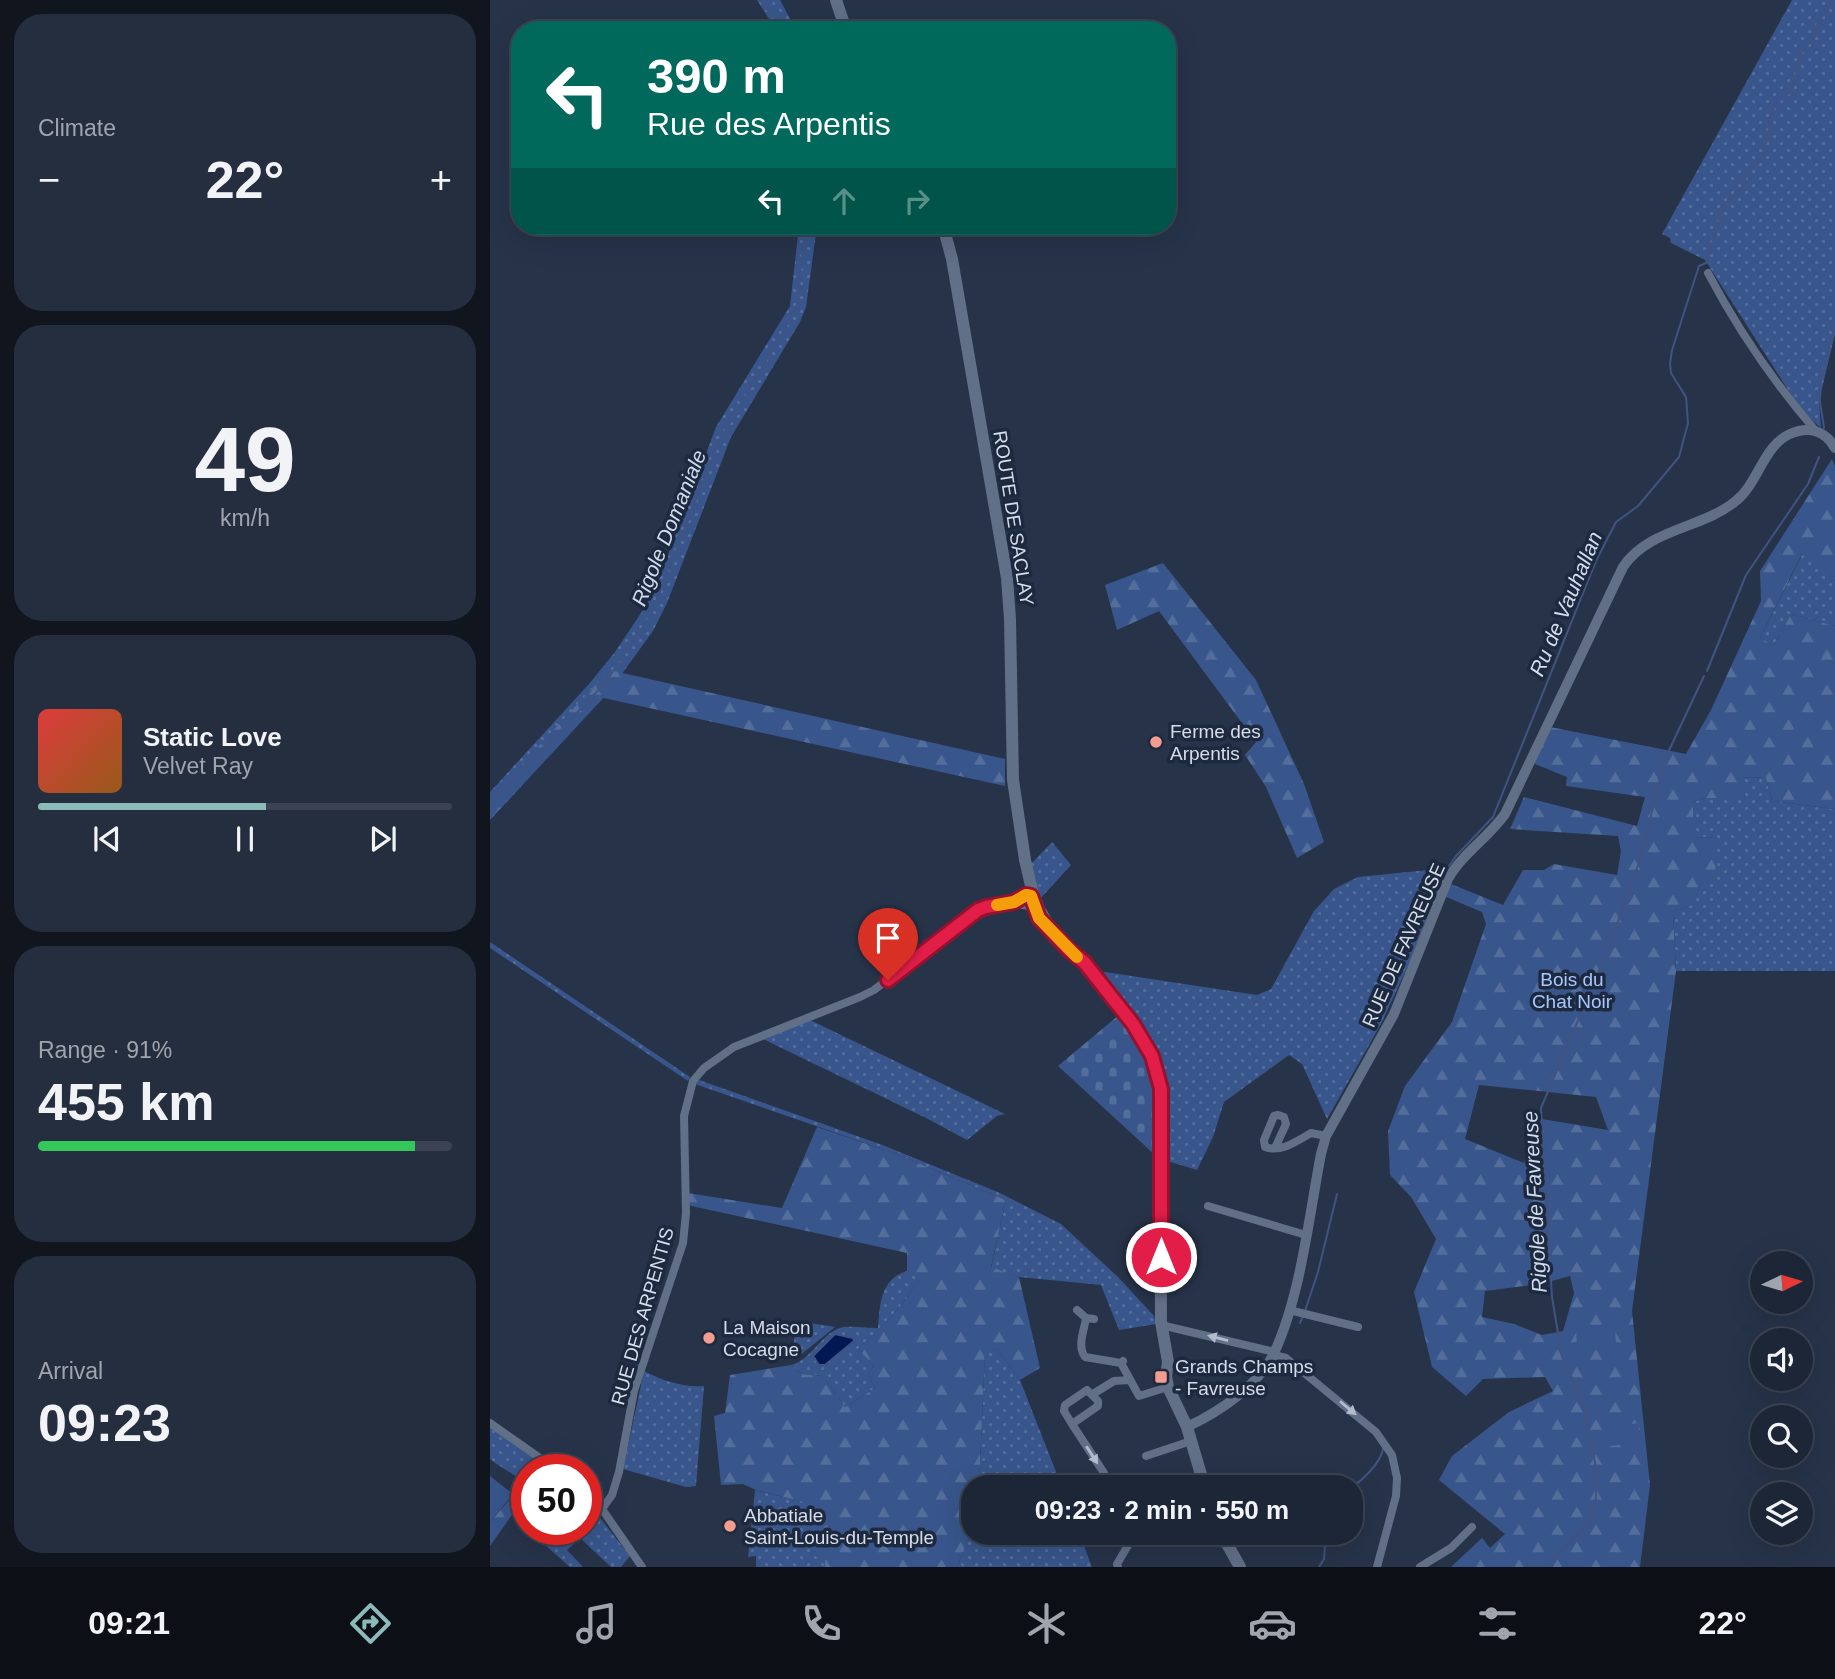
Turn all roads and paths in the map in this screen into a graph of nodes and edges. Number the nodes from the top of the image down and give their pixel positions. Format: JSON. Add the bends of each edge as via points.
{"nodes":[{"id":1,"x":836,"y":0,"type":"edge"},
{"id":2,"x":843,"y":21,"type":"edge"},
{"id":3,"x":945,"y":235,"type":"edge"},
{"id":4,"x":1708,"y":273,"type":"dead end"},
{"id":5,"x":1815,"y":430,"type":"junction"},
{"id":6,"x":1835,"y":448,"type":"edge"},
{"id":7,"x":1025,"y":860,"type":"junction"},
{"id":8,"x":1028,"y":900,"type":"junction"},
{"id":9,"x":1045,"y":922,"type":"junction"},
{"id":10,"x":1092,"y":973,"type":"junction"},
{"id":11,"x":1326,"y":1136,"type":"junction"},
{"id":12,"x":1275,"y":1148,"type":"dead end"},
{"id":13,"x":1208,"y":1206,"type":"dead end"},
{"id":14,"x":1306,"y":1234,"type":"junction"},
{"id":15,"x":1077,"y":1310,"type":"dead end"},
{"id":16,"x":1289,"y":1310,"type":"junction"},
{"id":17,"x":1161,"y":1325,"type":"junction"},
{"id":18,"x":1358,"y":1326,"type":"dead end"},
{"id":19,"x":1275,"y":1352,"type":"junction"},
{"id":20,"x":1129,"y":1380,"type":"junction"},
{"id":21,"x":1168,"y":1387,"type":"junction"},
{"id":22,"x":1093,"y":1394,"type":"junction"},
{"id":23,"x":490,"y":1423,"type":"edge"},
{"id":24,"x":1072,"y":1424,"type":"junction"},
{"id":25,"x":1187,"y":1427,"type":"junction"},
{"id":26,"x":1191,"y":1441,"type":"junction"},
{"id":27,"x":534,"y":1454,"type":"edge"},
{"id":28,"x":1146,"y":1456,"type":"dead end"},
{"id":29,"x":1105,"y":1475,"type":"edge"},
{"id":30,"x":1201,"y":1475,"type":"edge"},
{"id":31,"x":602,"y":1509,"type":"joint"},
{"id":32,"x":1472,"y":1527,"type":"dead end"},
{"id":33,"x":1128,"y":1545,"type":"edge"},
{"id":34,"x":1228,"y":1545,"type":"edge"},
{"id":35,"x":642,"y":1567,"type":"edge"},
{"id":36,"x":1118,"y":1567,"type":"edge"},
{"id":37,"x":1240,"y":1567,"type":"edge"},
{"id":38,"x":1377,"y":1567,"type":"edge"},
{"id":39,"x":1420,"y":1567,"type":"edge"}],
"edges":[{"from":1,"to":2,"type":"main road"},
{"from":3,"to":7,"type":"main road","name":"ROUTE DE SACLAY","via":[[1008,586],[1011,761]]},
{"from":4,"to":5,"type":"street","via":[[1771,378]]},
{"from":5,"to":6,"type":"street"},
{"from":5,"to":11,"type":"street","name":"RUE DE FAVREUSE","via":[[1799,430],[1784,437],[1746,492],[1732,504],[1635,552],[1623,567],[1505,814],[1448,879],[1394,1014]]},
{"from":7,"to":8,"type":"main road","name":"ROUTE DE SACLAY"},
{"from":7,"to":9,"type":"main road","name":"ROUTE DE SACLAY"},
{"from":8,"to":9,"type":"street","name":"ROUTE DE SACLAY","via":[[1031,896]]},
{"from":8,"to":10,"type":"main road","name":"ROUTE DE SACLAY","via":[[1048,940]]},
{"from":8,"to":31,"type":"street","name":"RUE DES ARPENTIS","via":[[978,910],[874,990],[734,1047],[693,1081],[684,1116],[683,1243],[634,1391],[612,1495]]},
{"from":9,"to":10,"type":"main road","name":"ROUTE DE SACLAY"},
{"from":10,"to":17,"type":"main road","name":"ROUTE DE SACLAY","via":[[1145,1043],[1160,1082]]},
{"from":11,"to":12,"type":"street","via":[[1311,1133]]},
{"from":11,"to":14,"type":"street","name":"RUE DE FAVREUSE"},
{"from":13,"to":14,"type":"street"},
{"from":14,"to":16,"type":"street","name":"RUE DE FAVREUSE"},
{"from":15,"to":20,"type":"street","via":[[1090,1319],[1080,1345],[1082,1353],[1123,1361]]},
{"from":16,"to":18,"type":"street"},
{"from":16,"to":19,"type":"street","name":"RUE DE FAVREUSE"},
{"from":19,"to":17,"type":"street","one_way":true},
{"from":17,"to":21,"type":"main road","name":"ROUTE DE SACLAY"},
{"from":19,"to":25,"type":"street","name":"RUE DE FAVREUSE","via":[[1245,1389]]},
{"from":19,"to":38,"type":"street","one_way":true,"via":[[1376,1432],[1392,1455],[1397,1470],[1396,1496]]},
{"from":20,"to":21,"type":"street","via":[[1139,1396]]},
{"from":20,"to":22,"type":"street","via":[[1114,1381]]},
{"from":21,"to":25,"type":"main road","name":"ROUTE DE SACLAY"},
{"from":22,"to":24,"type":"street","via":[[1098,1406]]},
{"from":22,"to":24,"type":"street","via":[[1087,1390],[1065,1405]]},
{"from":23,"to":27,"type":"street"},
{"from":24,"to":29,"type":"street","one_way":true},
{"from":25,"to":26,"type":"main road","name":"ROUTE DE SACLAY"},
{"from":26,"to":28,"type":"street"},
{"from":26,"to":30,"type":"main road","name":"ROUTE DE SACLAY"},
{"from":31,"to":35,"type":"street"},
{"from":32,"to":39,"type":"street","via":[[1451,1548]]},
{"from":33,"to":36,"type":"street"},
{"from":34,"to":37,"type":"main road"}]}
